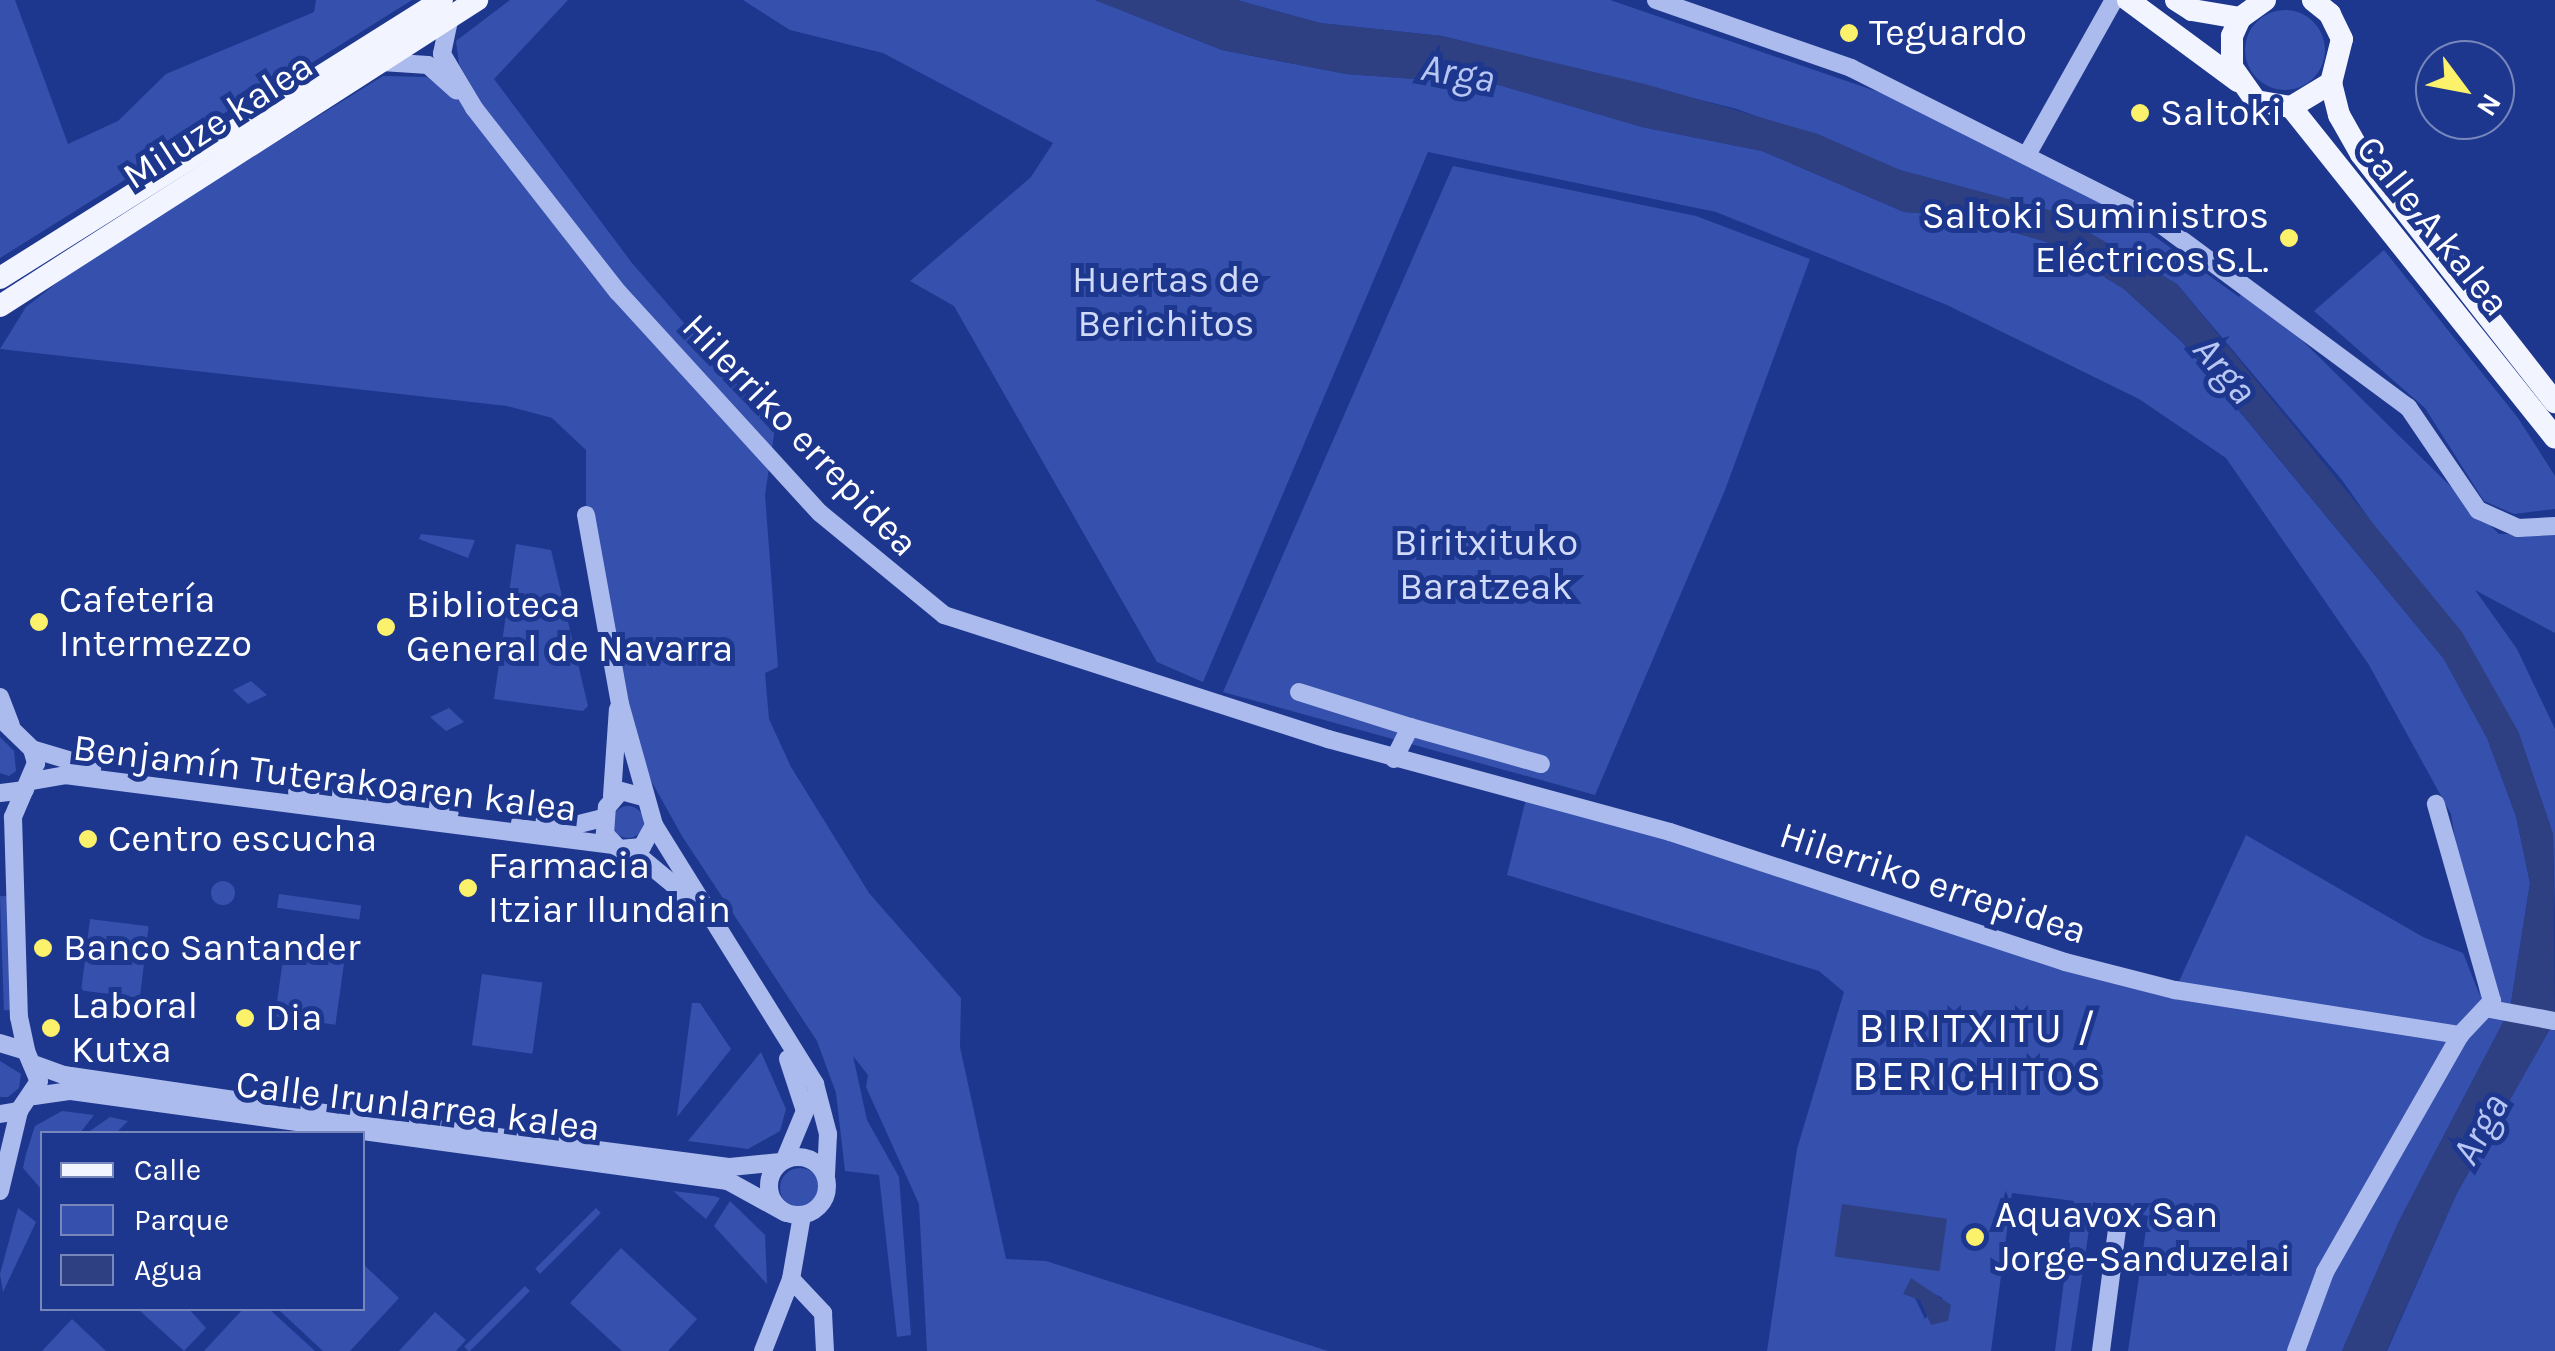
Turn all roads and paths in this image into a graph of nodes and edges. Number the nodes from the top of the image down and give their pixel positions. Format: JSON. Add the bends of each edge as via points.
{"nodes":[{"id":1,"x":477,"y":0,"type":"edge"},
{"id":2,"x":1656,"y":0,"type":"edge"},
{"id":3,"x":2114,"y":0,"type":"edge"},
{"id":4,"x":2128,"y":0,"type":"edge"},
{"id":5,"x":2176,"y":0,"type":"edge"},
{"id":6,"x":2265,"y":0,"type":"edge"},
{"id":7,"x":2313,"y":0,"type":"edge"},
{"id":8,"x":2344,"y":0,"type":"edge"},
{"id":9,"x":446,"y":8,"type":"edge"},
{"id":10,"x":2240,"y":18,"type":"junction"},
{"id":11,"x":2342,"y":39,"type":"junction"},
{"id":12,"x":375,"y":62,"type":"junction"},
{"id":13,"x":2238,"y":81,"type":"junction"},
{"id":14,"x":2331,"y":82,"type":"junction"},
{"id":15,"x":2291,"y":107,"type":"junction"},
{"id":16,"x":474,"y":108,"type":"junction"},
{"id":17,"x":2028,"y":152,"type":"junction"},
{"id":18,"x":0,"y":278,"type":"edge"},
{"id":19,"x":0,"y":306,"type":"edge"},
{"id":20,"x":2555,"y":402,"type":"edge"},
{"id":21,"x":2555,"y":438,"type":"edge"},
{"id":22,"x":586,"y":515,"type":"dead end"},
{"id":23,"x":2555,"y":526,"type":"edge"},
{"id":24,"x":1299,"y":692,"type":"dead end"},
{"id":25,"x":0,"y":696,"type":"edge"},
{"id":26,"x":620,"y":704,"type":"junction"},
{"id":27,"x":5,"y":722,"type":"edge"},
{"id":28,"x":1410,"y":727,"type":"junction"},
{"id":29,"x":32,"y":750,"type":"junction"},
{"id":30,"x":1394,"y":759,"type":"junction"},
{"id":31,"x":1540,"y":764,"type":"dead end"},
{"id":32,"x":28,"y":786,"type":"junction"},
{"id":33,"x":0,"y":792,"type":"edge"},
{"id":34,"x":612,"y":796,"type":"junction"},
{"id":35,"x":642,"y":797,"type":"junction"},
{"id":36,"x":2436,"y":804,"type":"dead end"},
{"id":37,"x":603,"y":818,"type":"junction"},
{"id":38,"x":654,"y":826,"type":"junction"},
{"id":39,"x":612,"y":845,"type":"junction"},
{"id":40,"x":634,"y":852,"type":"junction"},
{"id":41,"x":2496,"y":1010,"type":"junction"},
{"id":42,"x":2555,"y":1021,"type":"edge"},
{"id":43,"x":2460,"y":1035,"type":"junction"},
{"id":44,"x":0,"y":1043,"type":"edge"},
{"id":45,"x":31,"y":1058,"type":"junction"},
{"id":46,"x":34,"y":1096,"type":"junction"},
{"id":47,"x":10,"y":1113,"type":"edge"},
{"id":48,"x":783,"y":1161,"type":"junction"},
{"id":49,"x":826,"y":1176,"type":"junction"},
{"id":50,"x":0,"y":1191,"type":"edge"},
{"id":51,"x":794,"y":1214,"type":"junction"},
{"id":52,"x":2120,"y":1214,"type":"dead end"},
{"id":53,"x":790,"y":1280,"type":"junction"},
{"id":54,"x":763,"y":1351,"type":"edge"},
{"id":55,"x":825,"y":1351,"type":"edge"},
{"id":56,"x":2101,"y":1351,"type":"edge"},
{"id":57,"x":2296,"y":1351,"type":"edge"}],
"edges":[{"from":1,"to":9,"type":"main road","name":"Miluze kalea"},
{"from":2,"to":17,"type":"street","via":[[1851,68]]},
{"from":3,"to":17,"type":"street"},
{"from":4,"to":13,"type":"main road"},
{"from":5,"to":10,"type":"main road","via":[[2192,10]]},
{"from":6,"to":10,"type":"main road"},
{"from":7,"to":11,"type":"main road","via":[[2330,14]]},
{"from":8,"to":11,"type":"main road"},
{"from":9,"to":12,"type":"main road","name":"Miluze kalea"},
{"from":9,"to":16,"type":"street","name":"Hilerriko errepidea","via":[[442,54]]},
{"from":9,"to":18,"type":"main road","name":"Miluze kalea"},
{"from":10,"to":13,"type":"main road","via":[[2232,36]]},
{"from":11,"to":14,"type":"main road"},
{"from":12,"to":16,"type":"street","name":"Hilerriko errepidea","via":[[428,65]]},
{"from":12,"to":19,"type":"main road","name":"Miluze kalea"},
{"from":13,"to":15,"type":"main road","via":[[2256,101]]},
{"from":14,"to":15,"type":"main road"},
{"from":14,"to":20,"type":"main road","name":"Calle A kalea","via":[[2339,115],[2362,154]]},
{"from":15,"to":21,"type":"main road","name":"Calle A kalea"},
{"from":16,"to":30,"type":"street","name":"Hilerriko errepidea","via":[[618,292],[820,513],[910,593],[944,615]]},
{"from":17,"to":23,"type":"street","via":[[2160,223],[2377,381],[2422,421],[2478,510],[2518,528]]},
{"from":22,"to":26,"type":"street"},
{"from":24,"to":28,"type":"street"},
{"from":25,"to":27,"type":"street"},
{"from":26,"to":34,"type":"street"},
{"from":26,"to":35,"type":"street"},
{"from":27,"to":29,"type":"street"},
{"from":28,"to":30,"type":"street"},
{"from":28,"to":31,"type":"street"},
{"from":29,"to":32,"type":"street"},
{"from":29,"to":37,"type":"street","name":"Benjamín Tuterakoaren kalea","via":[[85,766],[532,825],[567,827]]},
{"from":30,"to":43,"type":"street","name":"Hilerriko errepidea","via":[[1670,832],[2065,962],[2175,990]]},
{"from":32,"to":33,"type":"street","name":"Benjamín Tuterakoaren kalea"},
{"from":32,"to":39,"type":"street","name":"Benjamín Tuterakoaren kalea","via":[[65,775]]},
{"from":32,"to":45,"type":"street","via":[[13,817],[19,1017]]},
{"from":34,"to":35,"type":"street","via":[[622,791]]},
{"from":34,"to":37,"type":"street"},
{"from":35,"to":38,"type":"street"},
{"from":36,"to":41,"type":"street"},
{"from":37,"to":39,"type":"street"},
{"from":38,"to":40,"type":"street"},
{"from":38,"to":49,"type":"street","via":[[814,1084],[828,1134]]},
{"from":39,"to":40,"type":"street"},
{"from":40,"to":48,"type":"street","via":[[674,885],[780,1040],[805,1111]]},
{"from":41,"to":42,"type":"street"},
{"from":41,"to":43,"type":"street"},
{"from":43,"to":57,"type":"street","via":[[2325,1272]]},
{"from":44,"to":45,"type":"street","name":"Calle Irunlarrea kalea"},
{"from":45,"to":46,"type":"street"},
{"from":45,"to":48,"type":"street","name":"Calle Irunlarrea kalea","via":[[64,1075],[421,1127],[730,1167]]},
{"from":46,"to":47,"type":"street"},
{"from":46,"to":51,"type":"street","name":"Calle Irunlarrea kalea","via":[[71,1090],[728,1180]]},
{"from":47,"to":50,"type":"street"},
{"from":48,"to":49,"type":"street","via":[[814,1160]]},
{"from":48,"to":51,"type":"street","via":[[769,1191]]},
{"from":49,"to":51,"type":"street","via":[[823,1201]]},
{"from":51,"to":53,"type":"street"},
{"from":52,"to":56,"type":"street"},
{"from":53,"to":54,"type":"street"},
{"from":53,"to":55,"type":"street","via":[[823,1313]]}]}
